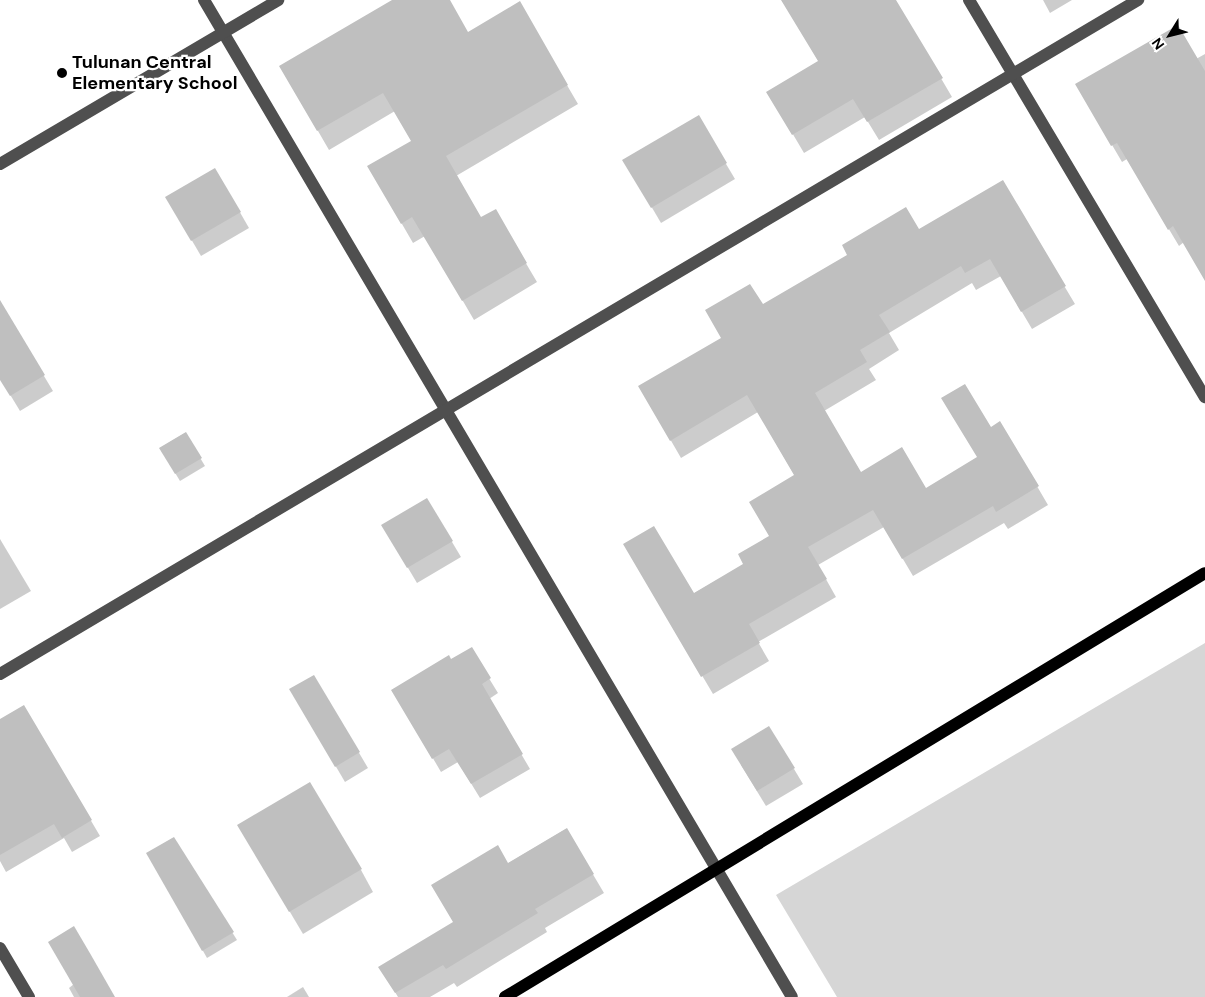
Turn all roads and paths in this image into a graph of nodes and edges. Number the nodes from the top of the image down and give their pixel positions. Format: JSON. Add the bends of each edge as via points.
{"nodes":[{"id":1,"x":204,"y":0,"type":"edge"},
{"id":2,"x":278,"y":0,"type":"edge"},
{"id":3,"x":969,"y":0,"type":"edge"},
{"id":4,"x":1138,"y":0,"type":"edge"},
{"id":5,"x":222,"y":32,"type":"junction"},
{"id":6,"x":1015,"y":76,"type":"junction"},
{"id":7,"x":0,"y":164,"type":"edge"},
{"id":8,"x":1205,"y":397,"type":"edge"},
{"id":9,"x":446,"y":412,"type":"junction"},
{"id":10,"x":1205,"y":573,"type":"edge"},
{"id":11,"x":0,"y":674,"type":"edge"},
{"id":12,"x":716,"y":869,"type":"junction"},
{"id":13,"x":0,"y":948,"type":"edge"},
{"id":14,"x":29,"y":997,"type":"edge"},
{"id":15,"x":505,"y":997,"type":"edge"},
{"id":16,"x":792,"y":997,"type":"edge"}],
"edges":[{"from":1,"to":5,"type":"street"},
{"from":2,"to":5,"type":"street"},
{"from":3,"to":6,"type":"street"},
{"from":4,"to":6,"type":"street"},
{"from":5,"to":7,"type":"street"},
{"from":5,"to":9,"type":"street"},
{"from":6,"to":8,"type":"street"},
{"from":6,"to":9,"type":"street"},
{"from":9,"to":11,"type":"street"},
{"from":9,"to":12,"type":"street"},
{"from":10,"to":12,"type":"main road"},
{"from":12,"to":15,"type":"main road"},
{"from":12,"to":16,"type":"street"},
{"from":13,"to":14,"type":"street"}]}
